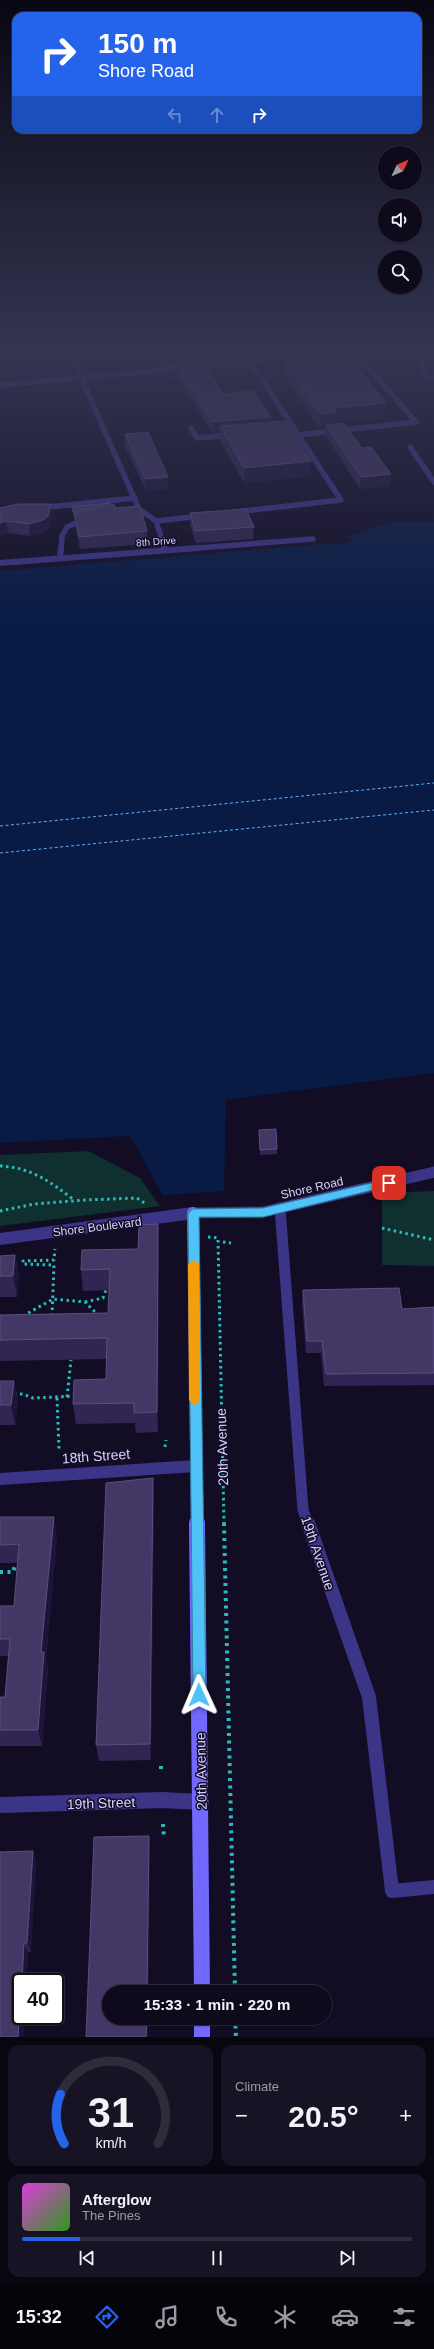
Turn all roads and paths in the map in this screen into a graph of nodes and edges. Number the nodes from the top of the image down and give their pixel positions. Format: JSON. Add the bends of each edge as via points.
{"nodes":[{"id":1,"x":111,"y":445,"type":"edge"},
{"id":2,"x":305,"y":445,"type":"edge"},
{"id":3,"x":410,"y":447,"type":"dead end"},
{"id":4,"x":434,"y":482,"type":"edge"},
{"id":5,"x":134,"y":498,"type":"junction"},
{"id":6,"x":32,"y":509,"type":"edge"},
{"id":7,"x":140,"y":509,"type":"junction"},
{"id":8,"x":132,"y":510,"type":"edge"},
{"id":9,"x":225,"y":513,"type":"edge"},
{"id":10,"x":210,"y":515,"type":"edge"},
{"id":11,"x":94,"y":517,"type":"edge"},
{"id":12,"x":156,"y":521,"type":"junction"},
{"id":13,"x":313,"y":539,"type":"dead end"},
{"id":14,"x":165,"y":550,"type":"junction"},
{"id":15,"x":60,"y":558,"type":"junction"},
{"id":16,"x":0,"y":563,"type":"edge"},
{"id":17,"x":0,"y":1166,"type":"edge"},
{"id":18,"x":434,"y":1172,"type":"edge"},
{"id":19,"x":74,"y":1200,"type":"junction"},
{"id":20,"x":147,"y":1206,"type":"dead end"},
{"id":21,"x":280,"y":1208,"type":"junction"},
{"id":22,"x":0,"y":1211,"type":"edge"},
{"id":23,"x":193,"y":1213,"type":"junction"},
{"id":24,"x":382,"y":1228,"type":"dead end"},
{"id":25,"x":218,"y":1238,"type":"dead end"},
{"id":26,"x":0,"y":1239,"type":"edge"},
{"id":27,"x":434,"y":1240,"type":"edge"},
{"id":28,"x":223,"y":1242,"type":"dead end"},
{"id":29,"x":231,"y":1243,"type":"dead end"},
{"id":30,"x":55,"y":1249,"type":"dead end"},
{"id":31,"x":54,"y":1260,"type":"junction"},
{"id":32,"x":54,"y":1265,"type":"junction"},
{"id":33,"x":106,"y":1290,"type":"dead end"},
{"id":34,"x":53,"y":1299,"type":"junction"},
{"id":35,"x":85,"y":1302,"type":"junction"},
{"id":36,"x":99,"y":1318,"type":"edge"},
{"id":37,"x":26,"y":1321,"type":"edge"},
{"id":38,"x":52,"y":1322,"type":"edge"},
{"id":39,"x":71,"y":1360,"type":"dead end"},
{"id":40,"x":8,"y":1395,"type":"edge"},
{"id":41,"x":81,"y":1396,"type":"edge"},
{"id":42,"x":67,"y":1397,"type":"junction"},
{"id":43,"x":57,"y":1398,"type":"junction"},
{"id":44,"x":166,"y":1440,"type":"dead end"},
{"id":45,"x":165,"y":1447,"type":"dead end"},
{"id":46,"x":59,"y":1449,"type":"dead end"},
{"id":47,"x":195,"y":1466,"type":"junction"},
{"id":48,"x":0,"y":1478,"type":"edge"},
{"id":49,"x":16,"y":1563,"type":"edge"},
{"id":50,"x":0,"y":1572,"type":"edge"},
{"id":51,"x":161,"y":1766,"type":"dead end"},
{"id":52,"x":161,"y":1773,"type":"dead end"},
{"id":53,"x":201,"y":1802,"type":"junction"},
{"id":54,"x":0,"y":1805,"type":"edge"},
{"id":55,"x":164,"y":1824,"type":"dead end"},
{"id":56,"x":164,"y":1838,"type":"dead end"},
{"id":57,"x":434,"y":1887,"type":"edge"},
{"id":58,"x":202,"y":1985,"type":"edge"},
{"id":59,"x":235,"y":1985,"type":"edge"},
{"id":60,"x":202,"y":2025,"type":"edge"},
{"id":61,"x":235,"y":2025,"type":"edge"},
{"id":62,"x":202,"y":2037,"type":"edge"},
{"id":63,"x":236,"y":2037,"type":"edge"}],
"edges":[{"from":1,"to":5,"type":"lane"},
{"from":2,"to":9,"type":"lane","via":[[341,500]]},
{"from":3,"to":4,"type":"lane"},
{"from":5,"to":6,"type":"lane"},
{"from":5,"to":7,"type":"lane"},
{"from":7,"to":8,"type":"lane"},
{"from":7,"to":12,"type":"lane"},
{"from":10,"to":12,"type":"lane"},
{"from":11,"to":15,"type":"lane","via":[[77,520],[62,531]]},
{"from":12,"to":14,"type":"lane"},
{"from":13,"to":14,"type":"lane","name":"8th Drive"},
{"from":14,"to":15,"type":"lane","name":"8th Drive"},
{"from":15,"to":16,"type":"lane","name":"8th Drive"},
{"from":17,"to":19,"type":"path","via":[[20,1167],[48,1179]]},
{"from":18,"to":21,"type":"lane","name":"Shore Road"},
{"from":19,"to":20,"type":"path","via":[[137,1198],[144,1201]]},
{"from":19,"to":22,"type":"path","via":[[30,1204]]},
{"from":21,"to":23,"type":"lane","name":"Shore Road","via":[[263,1212]]},
{"from":21,"to":57,"type":"lane","name":"19th Avenue","via":[[303,1510],[369,1697],[392,1891]]},
{"from":23,"to":26,"type":"street","name":"Shore Boulevard"},
{"from":23,"to":47,"type":"street","name":"20th Avenue"},
{"from":24,"to":27,"type":"path"},
{"from":25,"to":59,"type":"path","name":"20th Avenue"},
{"from":28,"to":29,"type":"path"},
{"from":30,"to":31,"type":"path"},
{"from":31,"to":32,"type":"path"},
{"from":31,"to":32,"type":"path","via":[[23,1261],[23,1264]]},
{"from":32,"to":34,"type":"path"},
{"from":33,"to":35,"type":"path","via":[[103,1298]]},
{"from":34,"to":35,"type":"path"},
{"from":34,"to":37,"type":"path","via":[[21,1318]]},
{"from":34,"to":38,"type":"path"},
{"from":35,"to":36,"type":"path"},
{"from":39,"to":42,"type":"path"},
{"from":40,"to":43,"type":"path"},
{"from":41,"to":42,"type":"path"},
{"from":42,"to":43,"type":"path"},
{"from":43,"to":46,"type":"path"},
{"from":44,"to":45,"type":"path"},
{"from":47,"to":48,"type":"street","name":"18th Street"},
{"from":47,"to":53,"type":"street","name":"20th Avenue"},
{"from":49,"to":50,"type":"path","via":[[13,1572]]},
{"from":51,"to":52,"type":"path"},
{"from":53,"to":54,"type":"street","name":"19th Street","via":[[162,1800]]},
{"from":53,"to":58,"type":"street","name":"20th Avenue"},
{"from":55,"to":56,"type":"path"},
{"from":60,"to":62,"type":"street"},
{"from":61,"to":63,"type":"path"}]}
